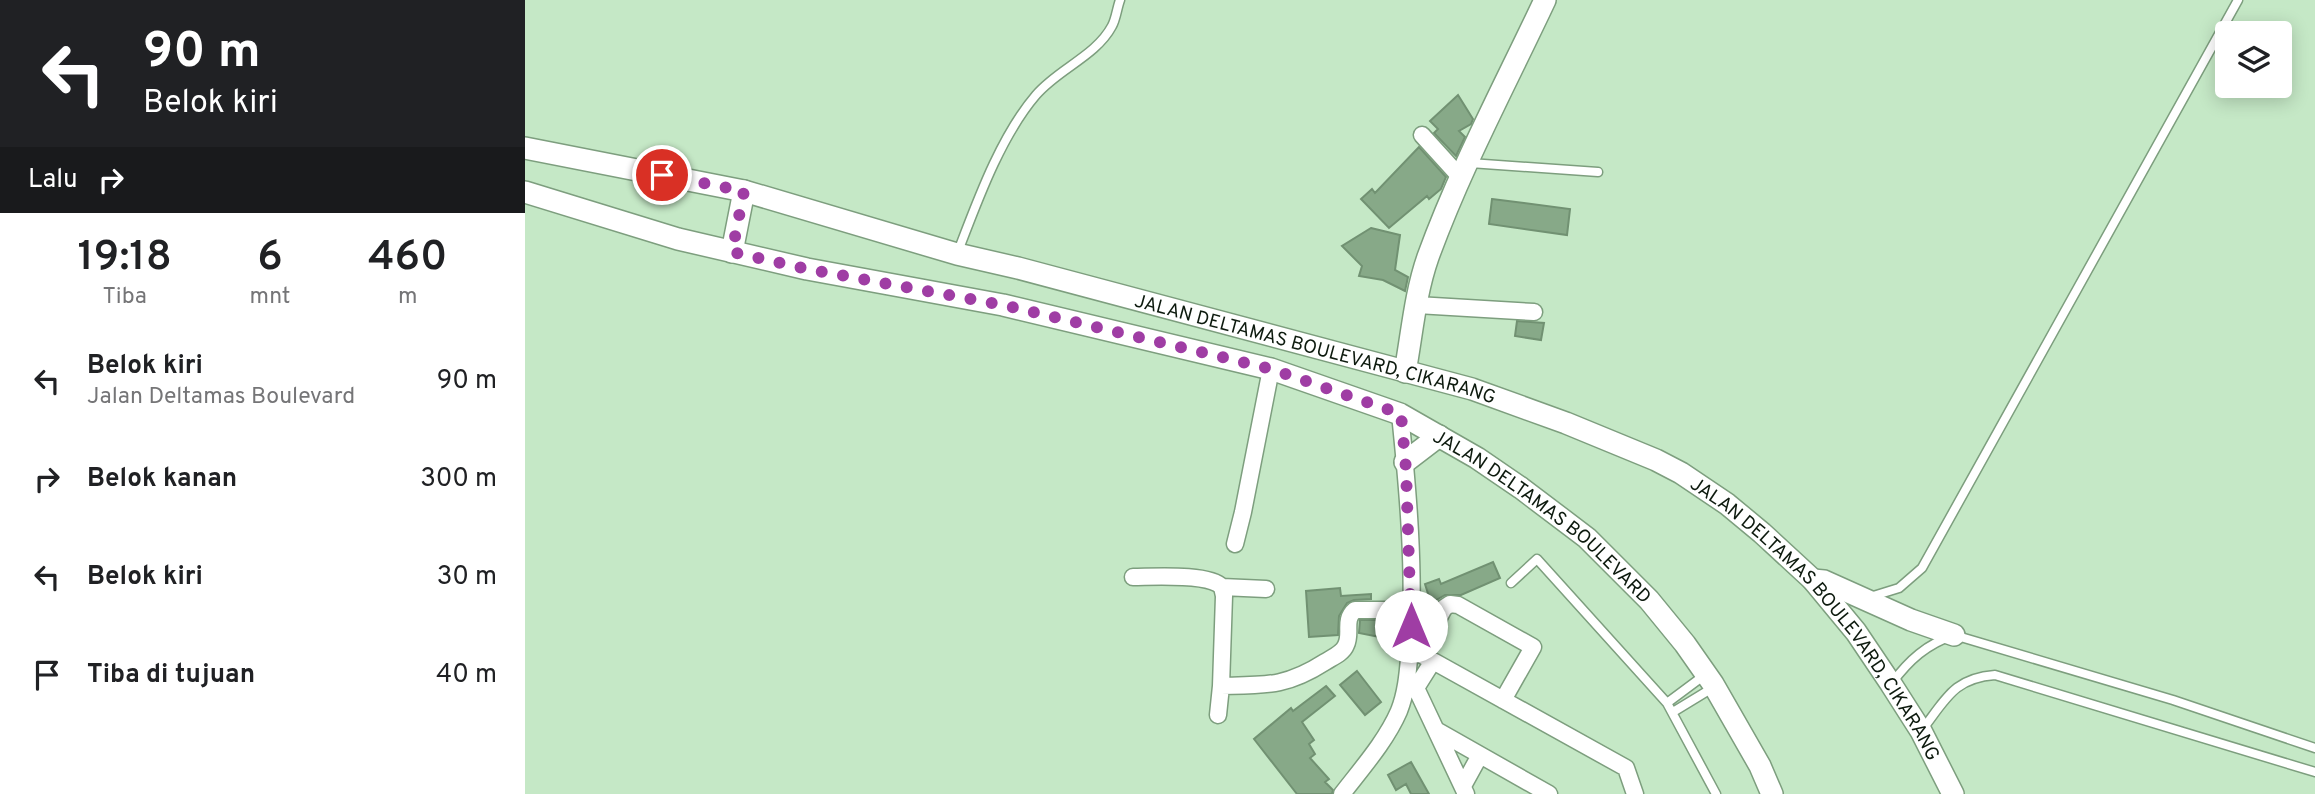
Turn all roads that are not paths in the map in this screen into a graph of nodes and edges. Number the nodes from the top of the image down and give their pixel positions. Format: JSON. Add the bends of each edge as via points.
{"nodes":[{"id":1,"x":1120,"y":0,"type":"edge"},
{"id":2,"x":1545,"y":0,"type":"edge"},
{"id":3,"x":2238,"y":0,"type":"edge"},
{"id":4,"x":1422,"y":135,"type":"dead end"},
{"id":5,"x":525,"y":148,"type":"edge"},
{"id":6,"x":1464,"y":171,"type":"junction"},
{"id":7,"x":1598,"y":172,"type":"dead end"},
{"id":8,"x":744,"y":191,"type":"junction"},
{"id":9,"x":525,"y":192,"type":"edge"},
{"id":10,"x":732,"y":252,"type":"junction"},
{"id":11,"x":957,"y":254,"type":"junction"},
{"id":12,"x":1417,"y":305,"type":"junction"},
{"id":13,"x":1534,"y":312,"type":"dead end"},
{"id":14,"x":1271,"y":369,"type":"junction"},
{"id":15,"x":1405,"y":372,"type":"junction"},
{"id":16,"x":1401,"y":414,"type":"junction"},
{"id":17,"x":1439,"y":436,"type":"junction"},
{"id":18,"x":1405,"y":462,"type":"junction"},
{"id":19,"x":1235,"y":544,"type":"dead end"},
{"id":20,"x":1133,"y":577,"type":"dead end"},
{"id":21,"x":1813,"y":580,"type":"junction"},
{"id":22,"x":1511,"y":583,"type":"dead end"},
{"id":23,"x":1222,"y":587,"type":"junction"},
{"id":24,"x":1266,"y":589,"type":"dead end"},
{"id":25,"x":1866,"y":598,"type":"junction"},
{"id":26,"x":1412,"y":610,"type":"junction"},
{"id":27,"x":1954,"y":635,"type":"junction"},
{"id":28,"x":1433,"y":661,"type":"junction"},
{"id":29,"x":1710,"y":680,"type":"junction"},
{"id":30,"x":1891,"y":684,"type":"junction"},
{"id":31,"x":1221,"y":686,"type":"junction"},
{"id":32,"x":1503,"y":699,"type":"junction"},
{"id":33,"x":1667,"y":703,"type":"junction"},
{"id":34,"x":1673,"y":712,"type":"junction"},
{"id":35,"x":1218,"y":715,"type":"dead end"},
{"id":36,"x":1436,"y":730,"type":"junction"},
{"id":37,"x":1921,"y":731,"type":"junction"},
{"id":38,"x":2315,"y":748,"type":"edge"},
{"id":39,"x":1479,"y":755,"type":"junction"},
{"id":40,"x":2315,"y":772,"type":"edge"},
{"id":41,"x":1465,"y":790,"type":"edge"},
{"id":42,"x":1342,"y":794,"type":"edge"},
{"id":43,"x":1549,"y":794,"type":"edge"},
{"id":44,"x":1635,"y":794,"type":"edge"},
{"id":45,"x":1716,"y":794,"type":"edge"},
{"id":46,"x":1772,"y":794,"type":"edge"},
{"id":47,"x":1953,"y":794,"type":"edge"}],
"edges":[{"from":1,"to":11,"type":"lane","via":[[1113,26],[1094,48],[1037,94],[1010,133]]},
{"from":2,"to":6,"type":"street"},
{"from":3,"to":25,"type":"lane","via":[[1921,568],[1899,587]]},
{"from":4,"to":6,"type":"street"},
{"from":5,"to":8,"type":"street","name":"JALAN DELTAMAS BOULEVARD, CIKARANG"},
{"from":6,"to":7,"type":"lane"},
{"from":6,"to":12,"type":"street","via":[[1428,258]]},
{"from":8,"to":10,"type":"street"},
{"from":8,"to":11,"type":"street","name":"JALAN DELTAMAS BOULEVARD, CIKARANG"},
{"from":9,"to":10,"type":"street","name":"JALAN DELTAMAS BOULEVARD"},
{"from":10,"to":14,"type":"street","name":"JALAN DELTAMAS BOULEVARD","via":[[1003,305]]},
{"from":11,"to":15,"type":"street","name":"JALAN DELTAMAS BOULEVARD, CIKARANG"},
{"from":12,"to":13,"type":"street"},
{"from":12,"to":15,"type":"street"},
{"from":14,"to":16,"type":"street","name":"JALAN DELTAMAS BOULEVARD"},
{"from":14,"to":19,"type":"street"},
{"from":15,"to":21,"type":"street","name":"JALAN DELTAMAS BOULEVARD, CIKARANG","via":[[1472,389],[1656,460],[1727,504]]},
{"from":16,"to":17,"type":"street","name":"JALAN DELTAMAS BOULEVARD"},
{"from":16,"to":18,"type":"street"},
{"from":17,"to":18,"type":"street"},
{"from":17,"to":29,"type":"street","name":"JALAN DELTAMAS BOULEVARD","via":[[1521,488],[1587,538],[1649,600]]},
{"from":18,"to":26,"type":"street"},
{"from":20,"to":23,"type":"street","via":[[1180,577],[1215,581]]},
{"from":21,"to":25,"type":"street"},
{"from":21,"to":30,"type":"street","name":"JALAN DELTAMAS BOULEVARD, CIKARANG"},
{"from":22,"to":33,"type":"lane","via":[[1537,559]]},
{"from":23,"to":24,"type":"street"},
{"from":23,"to":31,"type":"street"},
{"from":25,"to":27,"type":"street"},
{"from":26,"to":31,"type":"street","via":[[1355,610],[1348,620],[1345,649],[1303,676],[1269,685]]},
{"from":26,"to":42,"type":"street","via":[[1408,677],[1400,708],[1382,741]]},
{"from":27,"to":30,"type":"lane","via":[[1915,656]]},
{"from":27,"to":38,"type":"lane"},
{"from":28,"to":32,"type":"street"},
{"from":28,"to":32,"type":"street","via":[[1420,654],[1444,608],[1458,605],[1533,648]]},
{"from":28,"to":36,"type":"street","via":[[1416,688]]},
{"from":29,"to":33,"type":"lane"},
{"from":29,"to":34,"type":"lane"},
{"from":29,"to":46,"type":"street","name":"JALAN DELTAMAS BOULEVARD"},
{"from":30,"to":37,"type":"street","name":"JALAN DELTAMAS BOULEVARD, CIKARANG"},
{"from":31,"to":35,"type":"street"},
{"from":32,"to":44,"type":"street","via":[[1626,768]]},
{"from":33,"to":34,"type":"lane"},
{"from":34,"to":45,"type":"lane"},
{"from":36,"to":39,"type":"street"},
{"from":36,"to":41,"type":"street"},
{"from":37,"to":40,"type":"lane","via":[[1956,687],[1975,676],[1995,675]]},
{"from":37,"to":47,"type":"street","name":"JALAN DELTAMAS BOULEVARD, CIKARANG"},
{"from":39,"to":41,"type":"street"},
{"from":39,"to":43,"type":"street"}]}
